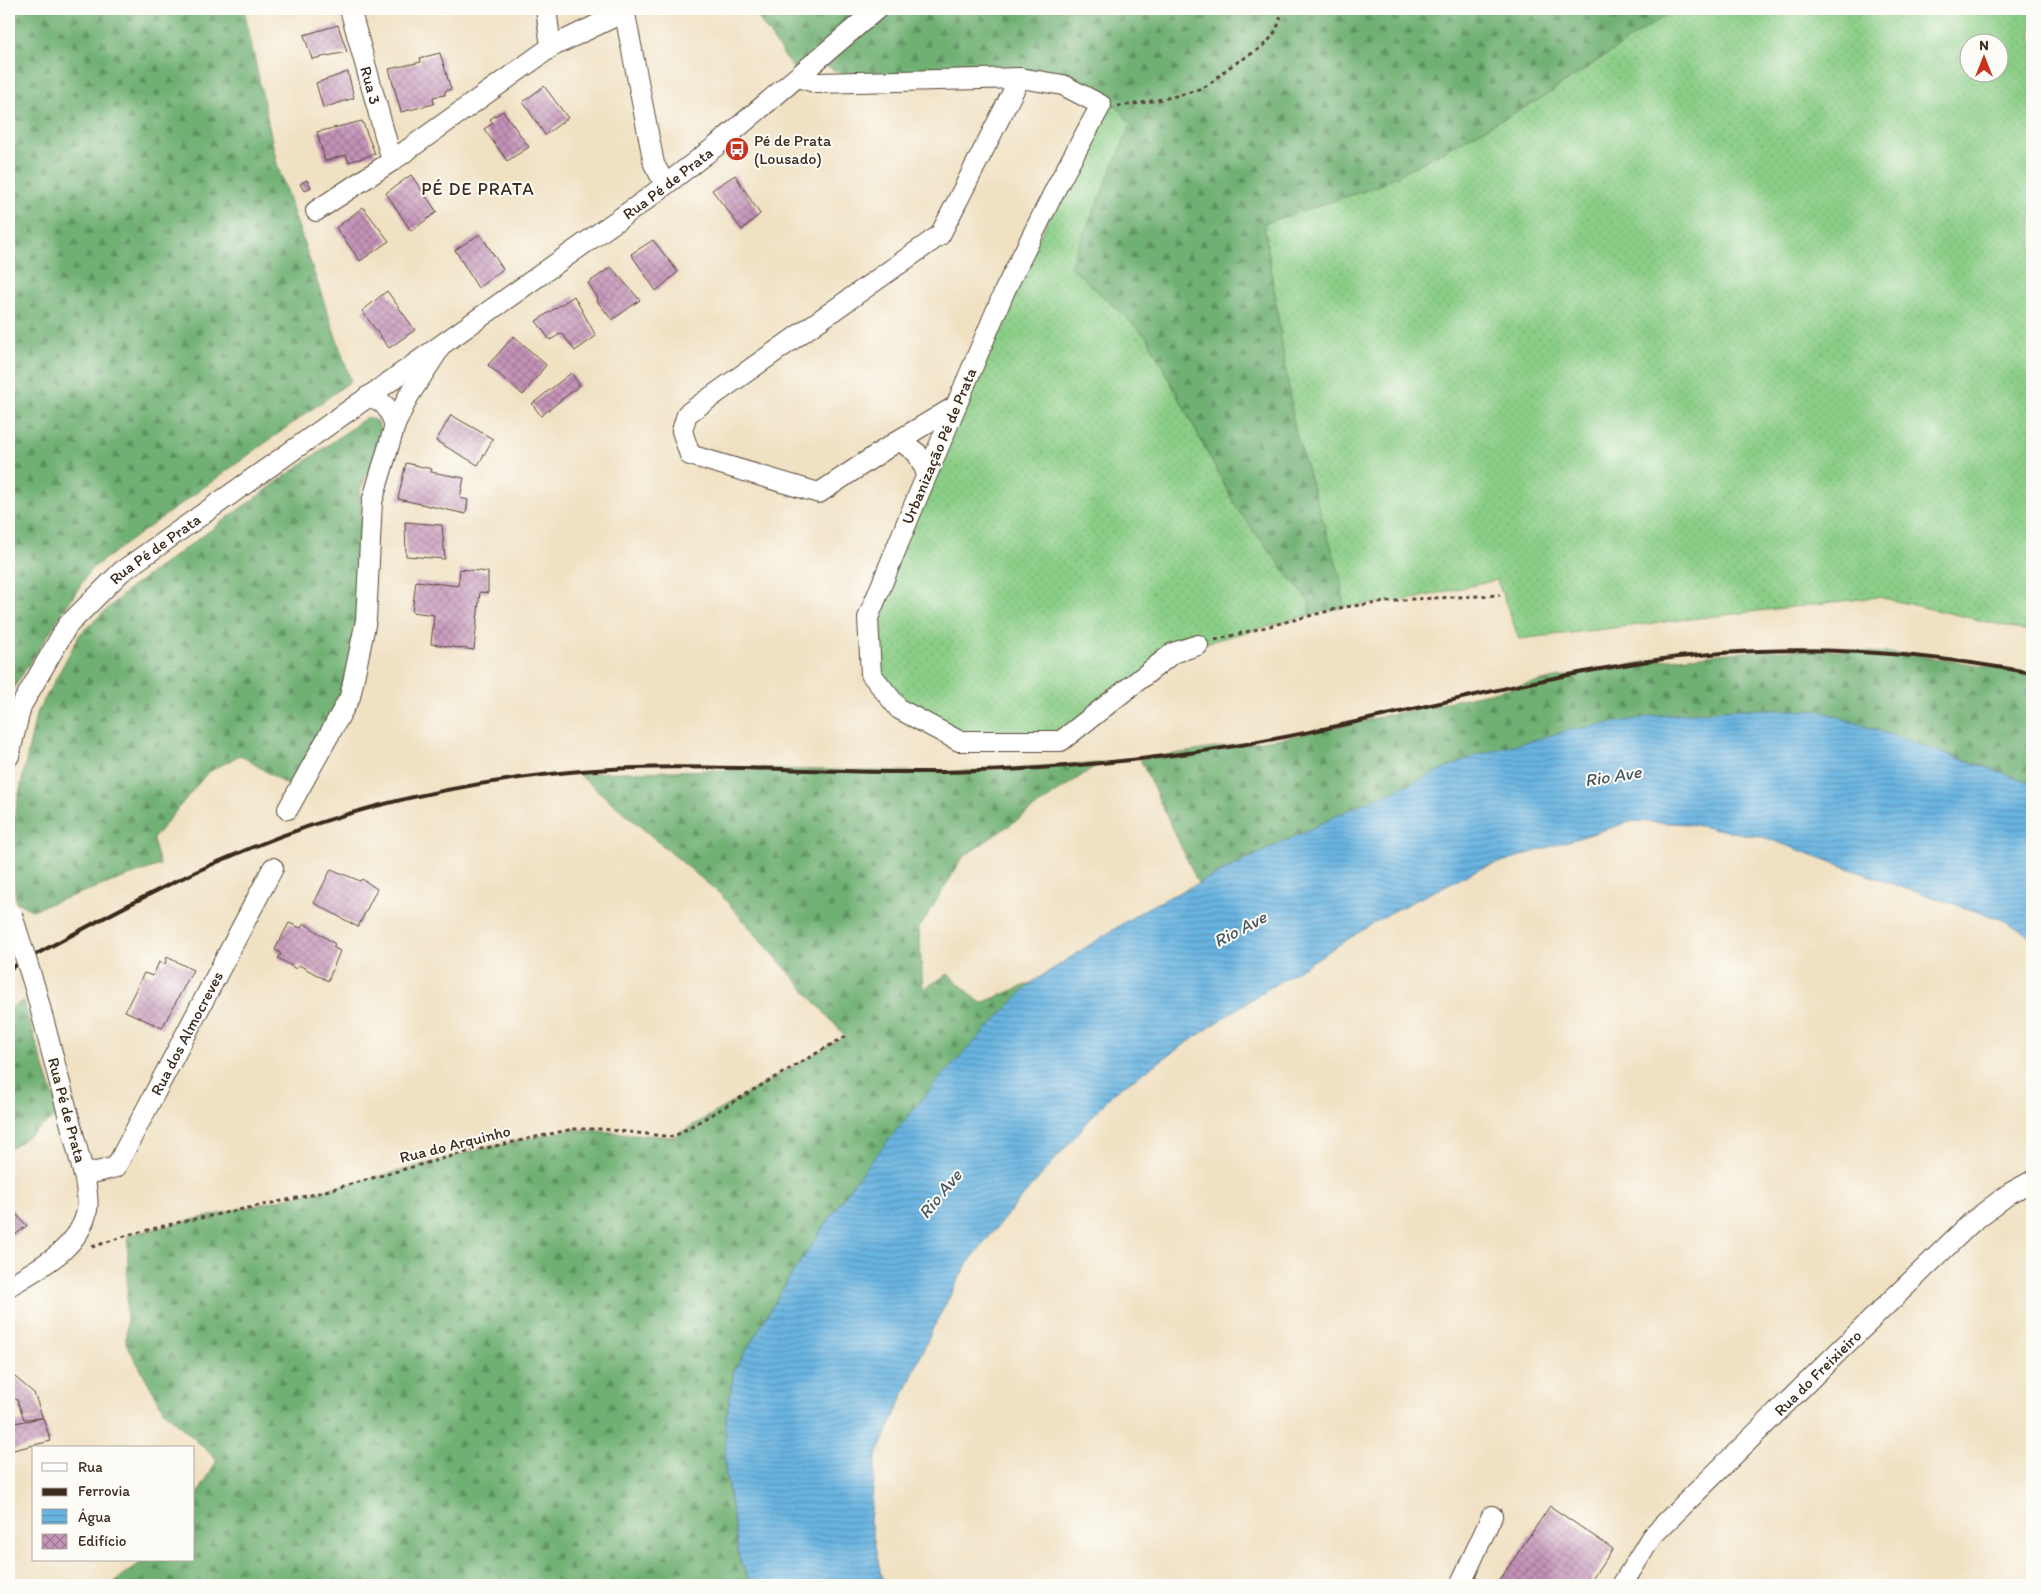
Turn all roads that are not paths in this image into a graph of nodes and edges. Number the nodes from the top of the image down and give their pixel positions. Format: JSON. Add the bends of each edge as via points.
{"nodes":[{"id":1,"x":350,"y":9,"type":"edge"},
{"id":2,"x":546,"y":9,"type":"edge"},
{"id":3,"x":877,"y":9,"type":"edge"},
{"id":4,"x":624,"y":10,"type":"edge"},
{"id":5,"x":551,"y":47,"type":"junction"},
{"id":6,"x":820,"y":58,"type":"junction"},
{"id":7,"x":799,"y":77,"type":"junction"},
{"id":8,"x":1020,"y":78,"type":"junction"},
{"id":9,"x":859,"y":82,"type":"junction"},
{"id":10,"x":392,"y":161,"type":"junction"},
{"id":11,"x":665,"y":184,"type":"junction"},
{"id":12,"x":316,"y":211,"type":"dead end"},
{"id":13,"x":446,"y":340,"type":"junction"},
{"id":14,"x":367,"y":397,"type":"junction"},
{"id":15,"x":956,"y":406,"type":"junction"},
{"id":16,"x":395,"y":425,"type":"junction"},
{"id":17,"x":899,"y":440,"type":"junction"},
{"id":18,"x":927,"y":473,"type":"junction"},
{"id":19,"x":1198,"y":645,"type":"road end"},
{"id":20,"x":9,"y":756,"type":"edge"},
{"id":21,"x":288,"y":809,"type":"dead end"},
{"id":22,"x":272,"y":868,"type":"dead end"},
{"id":23,"x":10,"y":909,"type":"edge"},
{"id":24,"x":83,"y":1171,"type":"junction"},
{"id":25,"x":2032,"y":1181,"type":"edge"},
{"id":26,"x":9,"y":1286,"type":"edge"},
{"id":27,"x":1492,"y":1516,"type":"dead end"},
{"id":28,"x":1460,"y":1585,"type":"edge"},
{"id":29,"x":1622,"y":1585,"type":"edge"}],
"edges":[{"from":1,"to":10,"type":"street","name":"Rua 3"},
{"from":2,"to":5,"type":"street"},
{"from":3,"to":6,"type":"street","name":"Rua Pé de Prata"},
{"from":4,"to":5,"type":"street"},
{"from":4,"to":11,"type":"street","via":[[654,164]]},
{"from":5,"to":10,"type":"street"},
{"from":6,"to":7,"type":"street","name":"Rua Pé de Prata"},
{"from":6,"to":9,"type":"street","via":[[826,66]]},
{"from":7,"to":9,"type":"street","via":[[817,83]]},
{"from":7,"to":11,"type":"street","name":"Rua Pé de Prata"},
{"from":8,"to":9,"type":"street"},
{"from":8,"to":15,"type":"street","name":"Urbanização Pé de Prata","via":[[1063,86],[1101,105],[1006,290]]},
{"from":8,"to":17,"type":"street","via":[[940,235],[687,414],[682,431],[690,455],[819,493]]},
{"from":10,"to":12,"type":"street"},
{"from":11,"to":13,"type":"street","name":"Rua Pé de Prata"},
{"from":13,"to":14,"type":"street","name":"Rua Pé de Prata"},
{"from":13,"to":16,"type":"street","name":"Rua Pé de Prata","via":[[408,397]]},
{"from":14,"to":16,"type":"street","via":[[378,398],[388,406]]},
{"from":14,"to":20,"type":"street","name":"Rua Pé de Prata","via":[[121,572],[67,626],[21,706]]},
{"from":15,"to":17,"type":"street"},
{"from":15,"to":18,"type":"street","name":"Urbanização Pé de Prata"},
{"from":16,"to":21,"type":"street","name":"Rua Pé de Prata","via":[[372,502],[366,620],[350,697]]},
{"from":17,"to":18,"type":"street","via":[[917,453]]},
{"from":18,"to":19,"type":"street","name":"Urbanização Pé de Prata","via":[[868,618],[871,674],[899,709],[959,742],[1061,740],[1173,653]]},
{"from":22,"to":24,"type":"street","name":"Rua dos Almocreves","via":[[116,1167],[98,1172]]},
{"from":23,"to":24,"type":"street","name":"Rua Pé de Prata","bridge":true,"via":[[35,988]]},
{"from":24,"to":26,"type":"street","name":"Rua Pé de Prata","via":[[88,1209],[81,1230],[53,1260]]},
{"from":25,"to":29,"type":"street","name":"Rua do Freixieiro","via":[[2010,1193],[1972,1222],[1839,1351],[1652,1536]]},
{"from":27,"to":28,"type":"street"}]}
